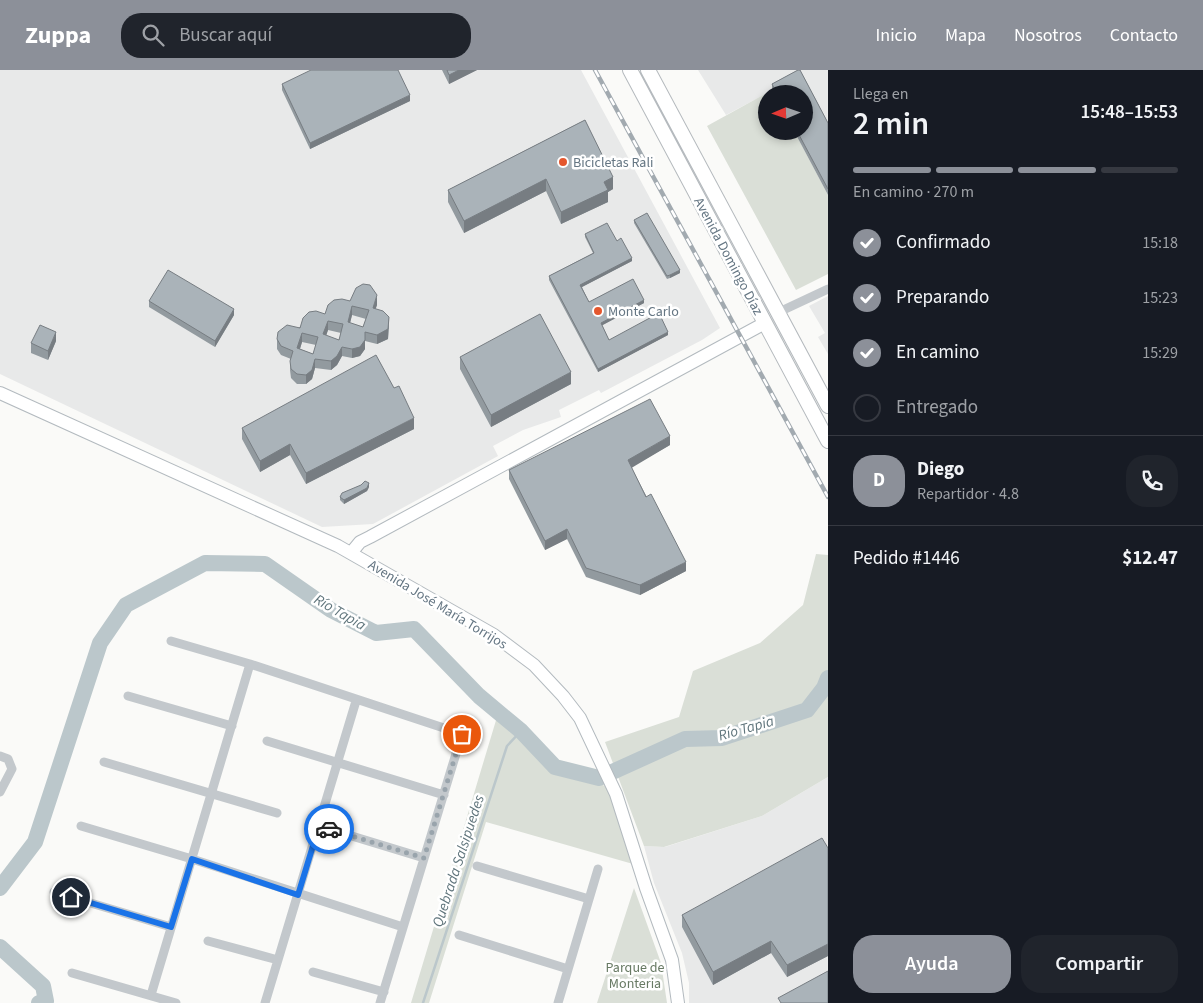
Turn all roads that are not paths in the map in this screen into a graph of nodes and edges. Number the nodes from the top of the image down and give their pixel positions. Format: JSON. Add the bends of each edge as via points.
{"nodes":[{"id":1,"x":630,"y":70,"type":"edge"},
{"id":2,"x":648,"y":70,"type":"edge"},
{"id":3,"x":828,"y":289,"type":"edge"},
{"id":4,"x":778,"y":312,"type":"junction"},
{"id":5,"x":765,"y":323,"type":"junction"},
{"id":6,"x":0,"y":392,"type":"edge"},
{"id":7,"x":828,"y":406,"type":"edge"},
{"id":8,"x":828,"y":441,"type":"edge"},
{"id":9,"x":351,"y":553,"type":"junction"},
{"id":10,"x":171,"y":641,"type":"dead end"},
{"id":11,"x":250,"y":664,"type":"junction"},
{"id":12,"x":128,"y":696,"type":"dead end"},
{"id":13,"x":356,"y":701,"type":"junction"},
{"id":14,"x":232,"y":726,"type":"junction"},
{"id":15,"x":267,"y":741,"type":"dead end"},
{"id":16,"x":0,"y":756,"type":"edge"},
{"id":17,"x":338,"y":761,"type":"junction"},
{"id":18,"x":104,"y":762,"type":"dead end"},
{"id":19,"x":0,"y":792,"type":"edge"},
{"id":20,"x":211,"y":794,"type":"junction"},
{"id":21,"x":444,"y":794,"type":"junction"},
{"id":22,"x":277,"y":813,"type":"dead end"},
{"id":23,"x":81,"y":826,"type":"dead end"},
{"id":24,"x":319,"y":826,"type":"junction"},
{"id":25,"x":424,"y":858,"type":"junction"},
{"id":26,"x":192,"y":859,"type":"junction"},
{"id":27,"x":477,"y":866,"type":"dead end"},
{"id":28,"x":598,"y":870,"type":"dead end"},
{"id":29,"x":54,"y":892,"type":"dead end"},
{"id":30,"x":298,"y":895,"type":"junction"},
{"id":31,"x":589,"y":899,"type":"junction"},
{"id":32,"x":171,"y":927,"type":"junction"},
{"id":33,"x":404,"y":927,"type":"junction"},
{"id":34,"x":459,"y":934,"type":"dead end"},
{"id":35,"x":208,"y":941,"type":"dead end"},
{"id":36,"x":278,"y":960,"type":"junction"},
{"id":37,"x":568,"y":969,"type":"junction"},
{"id":38,"x":313,"y":972,"type":"dead end"},
{"id":39,"x":72,"y":973,"type":"dead end"},
{"id":40,"x":384,"y":992,"type":"junction"},
{"id":41,"x":151,"y":995,"type":"junction"},
{"id":42,"x":176,"y":1003,"type":"edge"},
{"id":43,"x":265,"y":1003,"type":"edge"},
{"id":44,"x":380,"y":1003,"type":"edge"},
{"id":45,"x":558,"y":1003,"type":"edge"},
{"id":46,"x":678,"y":1003,"type":"edge"}],
"edges":[{"from":1,"to":5,"type":"main road","name":"Avenida Domingo Díaz"},
{"from":2,"to":4,"type":"main road","name":"Avenida Domingo Díaz"},
{"from":3,"to":4,"type":"street"},
{"from":4,"to":7,"type":"main road","name":"Avenida Domingo Díaz"},
{"from":5,"to":8,"type":"main road","name":"Avenida Domingo Díaz"},
{"from":5,"to":9,"type":"main road","via":[[360,542]]},
{"from":6,"to":9,"type":"main road","name":"Avenida José María Torrijos"},
{"from":9,"to":46,"type":"main road","name":"Avenida José María Torrijos","via":[[518,652],[563,696],[580,718],[616,794],[672,960]]},
{"from":10,"to":11,"type":"street"},
{"from":11,"to":13,"type":"street"},
{"from":11,"to":14,"type":"street"},
{"from":12,"to":14,"type":"street"},
{"from":13,"to":17,"type":"street"},
{"from":13,"to":21,"type":"street","via":[[462,734]]},
{"from":14,"to":20,"type":"street"},
{"from":15,"to":17,"type":"street"},
{"from":16,"to":19,"type":"street","via":[[8,759],[12,769]]},
{"from":17,"to":21,"type":"street"},
{"from":17,"to":24,"type":"street"},
{"from":18,"to":20,"type":"street"},
{"from":20,"to":22,"type":"street"},
{"from":20,"to":26,"type":"street"},
{"from":21,"to":25,"type":"street"},
{"from":23,"to":26,"type":"street"},
{"from":24,"to":25,"type":"street"},
{"from":24,"to":30,"type":"street"},
{"from":25,"to":33,"type":"street"},
{"from":26,"to":30,"type":"street"},
{"from":26,"to":32,"type":"street"},
{"from":27,"to":31,"type":"street"},
{"from":28,"to":31,"type":"street"},
{"from":29,"to":32,"type":"street"},
{"from":30,"to":33,"type":"street"},
{"from":30,"to":36,"type":"street"},
{"from":31,"to":37,"type":"street"},
{"from":32,"to":41,"type":"street"},
{"from":33,"to":40,"type":"street"},
{"from":34,"to":37,"type":"street"},
{"from":35,"to":36,"type":"street"},
{"from":36,"to":43,"type":"street"},
{"from":37,"to":45,"type":"street"},
{"from":38,"to":40,"type":"street"},
{"from":39,"to":41,"type":"street"},
{"from":40,"to":44,"type":"street"},
{"from":41,"to":42,"type":"street"}]}
